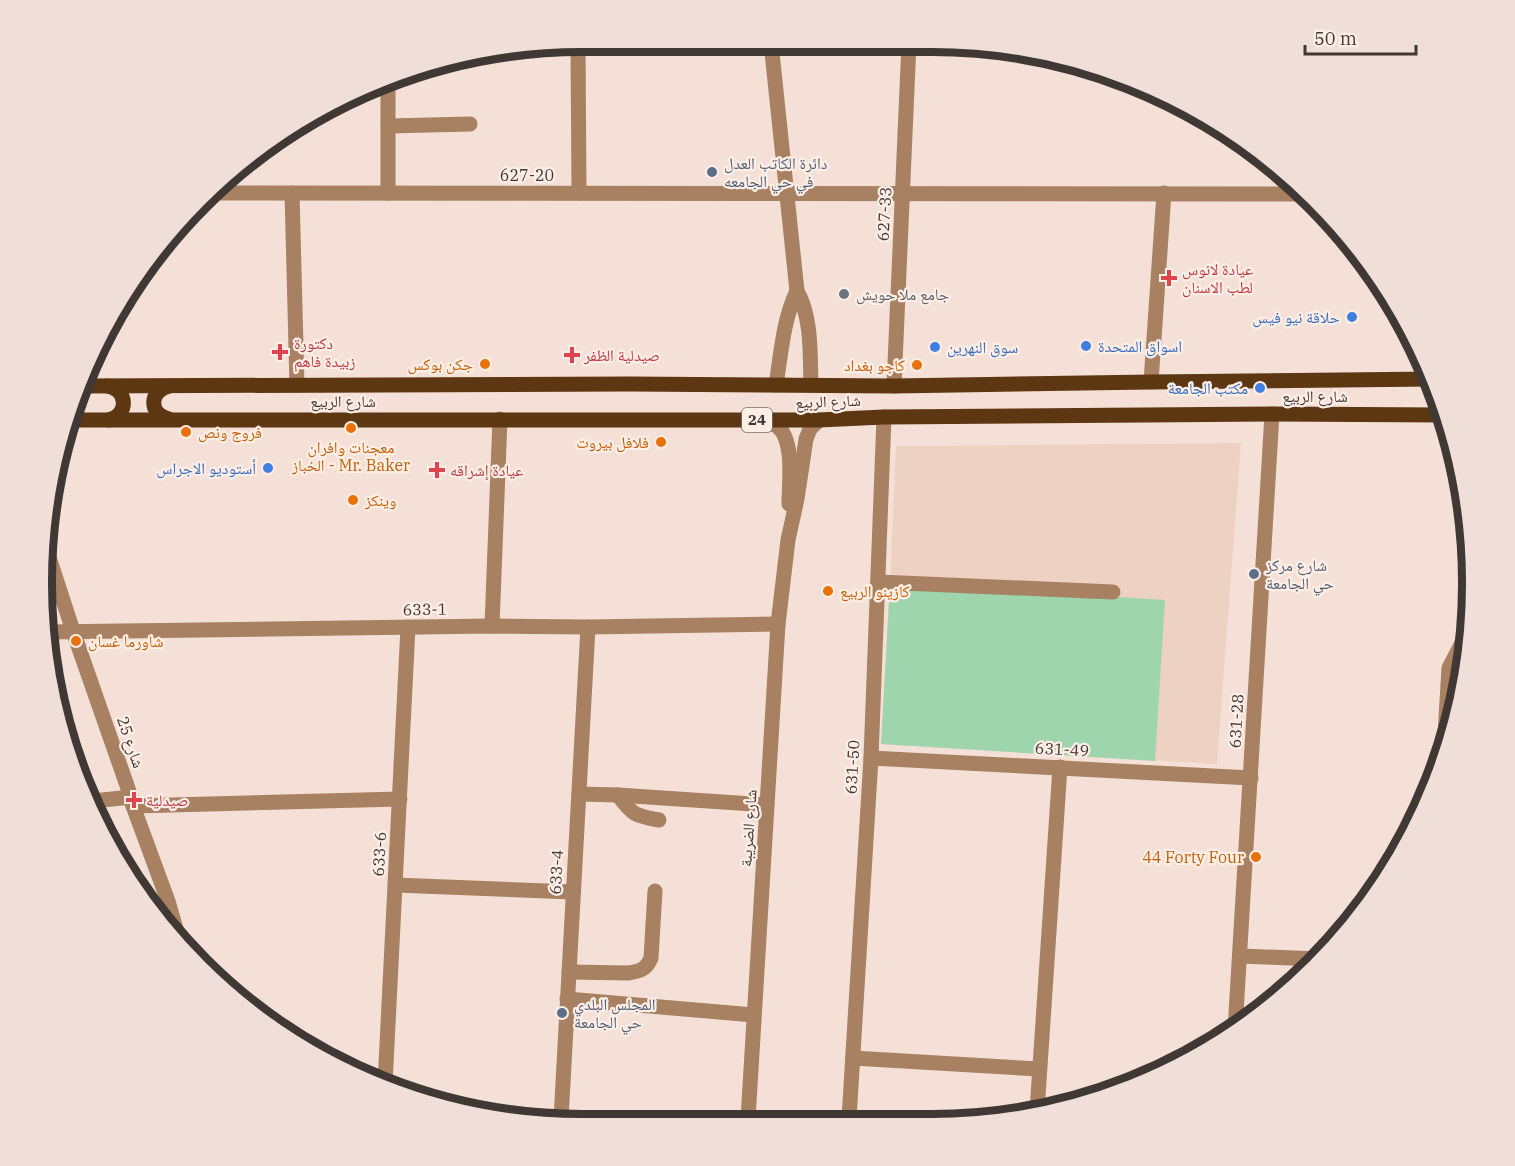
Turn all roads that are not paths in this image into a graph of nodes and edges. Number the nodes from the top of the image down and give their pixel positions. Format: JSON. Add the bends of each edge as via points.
{"nodes":[{"id":1,"x":578,"y":52,"type":"edge"},
{"id":2,"x":772,"y":52,"type":"edge"},
{"id":3,"x":909,"y":52,"type":"edge"},
{"id":4,"x":388,"y":90,"type":"edge"},
{"id":5,"x":470,"y":124,"type":"dead end"},
{"id":6,"x":388,"y":126,"type":"junction"},
{"id":7,"x":224,"y":193,"type":"edge"},
{"id":8,"x":292,"y":193,"type":"junction"},
{"id":9,"x":388,"y":193,"type":"junction"},
{"id":10,"x":579,"y":193,"type":"junction"},
{"id":11,"x":787,"y":193,"type":"junction"},
{"id":12,"x":903,"y":193,"type":"junction"},
{"id":13,"x":1164,"y":194,"type":"junction"},
{"id":14,"x":1292,"y":194,"type":"edge"},
{"id":15,"x":797,"y":291,"type":"junction"},
{"id":16,"x":1422,"y":379,"type":"edge"},
{"id":17,"x":1151,"y":381,"type":"junction"},
{"id":18,"x":297,"y":385,"type":"junction"},
{"id":19,"x":776,"y":385,"type":"junction"},
{"id":20,"x":811,"y":385,"type":"junction"},
{"id":21,"x":91,"y":386,"type":"edge"},
{"id":22,"x":107,"y":386,"type":"junction"},
{"id":23,"x":170,"y":386,"type":"junction"},
{"id":24,"x":894,"y":386,"type":"junction"},
{"id":25,"x":1272,"y":414,"type":"junction"},
{"id":26,"x":1435,"y":415,"type":"edge"},
{"id":27,"x":884,"y":417,"type":"junction"},
{"id":28,"x":172,"y":419,"type":"junction"},
{"id":29,"x":500,"y":419,"type":"junction"},
{"id":30,"x":79,"y":420,"type":"edge"},
{"id":31,"x":108,"y":420,"type":"junction"},
{"id":32,"x":764,"y":420,"type":"junction"},
{"id":33,"x":819,"y":420,"type":"junction"},
{"id":34,"x":788,"y":540,"type":"junction"},
{"id":35,"x":53,"y":569,"type":"edge"},
{"id":36,"x":879,"y":582,"type":"junction"},
{"id":37,"x":1113,"y":592,"type":"dead end"},
{"id":38,"x":778,"y":624,"type":"junction"},
{"id":39,"x":492,"y":626,"type":"junction"},
{"id":40,"x":408,"y":627,"type":"junction"},
{"id":41,"x":588,"y":627,"type":"junction"},
{"id":42,"x":73,"y":631,"type":"junction"},
{"id":43,"x":55,"y":632,"type":"edge"},
{"id":44,"x":1458,"y":650,"type":"edge"},
{"id":45,"x":1446,"y":712,"type":"edge"},
{"id":46,"x":871,"y":758,"type":"junction"},
{"id":47,"x":1060,"y":767,"type":"junction"},
{"id":48,"x":1251,"y":778,"type":"junction"},
{"id":49,"x":579,"y":794,"type":"junction"},
{"id":50,"x":618,"y":795,"type":"junction"},
{"id":51,"x":400,"y":799,"type":"junction"},
{"id":52,"x":100,"y":801,"type":"edge"},
{"id":53,"x":132,"y":801,"type":"junction"},
{"id":54,"x":767,"y":805,"type":"junction"},
{"id":55,"x":659,"y":820,"type":"dead end"},
{"id":56,"x":395,"y":885,"type":"junction"},
{"id":57,"x":655,"y":891,"type":"dead end"},
{"id":58,"x":573,"y":892,"type":"junction"},
{"id":59,"x":168,"y":901,"type":"junction"},
{"id":60,"x":165,"y":910,"type":"edge"},
{"id":61,"x":174,"y":920,"type":"edge"},
{"id":62,"x":1240,"y":956,"type":"junction"},
{"id":63,"x":1306,"y":958,"type":"edge"},
{"id":64,"x":569,"y":972,"type":"junction"},
{"id":65,"x":567,"y":999,"type":"junction"},
{"id":66,"x":754,"y":1015,"type":"junction"},
{"id":67,"x":1236,"y":1018,"type":"edge"},
{"id":68,"x":853,"y":1058,"type":"junction"},
{"id":69,"x":1039,"y":1069,"type":"junction"},
{"id":70,"x":385,"y":1075,"type":"edge"},
{"id":71,"x":1037,"y":1102,"type":"edge"},
{"id":72,"x":561,"y":1113,"type":"edge"},
{"id":73,"x":748,"y":1114,"type":"edge"},
{"id":74,"x":849,"y":1114,"type":"edge"}],
"edges":[{"from":1,"to":10,"type":"street"},
{"from":2,"to":11,"type":"street"},
{"from":3,"to":12,"type":"street","name":"627-33"},
{"from":4,"to":6,"type":"street"},
{"from":5,"to":6,"type":"street"},
{"from":6,"to":9,"type":"street"},
{"from":7,"to":8,"type":"street","name":"627-20"},
{"from":8,"to":9,"type":"street","name":"627-20"},
{"from":8,"to":18,"type":"street"},
{"from":9,"to":10,"type":"street","name":"627-20"},
{"from":10,"to":11,"type":"street","name":"627-20"},
{"from":11,"to":12,"type":"street","name":"627-20"},
{"from":11,"to":15,"type":"street"},
{"from":12,"to":13,"type":"street","name":"627-20"},
{"from":12,"to":24,"type":"street","name":"627-33"},
{"from":13,"to":14,"type":"street","name":"627-20"},
{"from":13,"to":17,"type":"street"},
{"from":15,"to":19,"type":"street","via":[[787,317]]},
{"from":15,"to":20,"type":"street","via":[[806,315]]},
{"from":16,"to":17,"type":"main road","name":"شارع الربيع","number":"24"},
{"from":17,"to":24,"type":"main road","name":"شارع الربيع","number":"24"},
{"from":18,"to":19,"type":"main road","name":"شارع الربيع","number":"24"},
{"from":18,"to":23,"type":"main road","name":"شارع الربيع","number":"24"},
{"from":19,"to":20,"type":"main road","name":"شارع الربيع","number":"24"},
{"from":20,"to":24,"type":"main road","name":"شارع الربيع","number":"24"},
{"from":21,"to":22,"type":"main road","name":"شارع الربيع","number":"24"},
{"from":22,"to":23,"type":"main road","name":"شارع الربيع","number":"24"},
{"from":22,"to":31,"type":"main road","via":[[117,389],[123,397],[121,412]]},
{"from":23,"to":28,"type":"main road","via":[[159,390],[153,401],[160,417]]},
{"from":25,"to":26,"type":"main road","name":"شارع الربيع","number":"24"},
{"from":25,"to":27,"type":"main road","name":"شارع الربيع","number":"24"},
{"from":25,"to":48,"type":"street","name":"631-28"},
{"from":27,"to":33,"type":"main road","name":"شارع الربيع","number":"24"},
{"from":27,"to":36,"type":"street","name":"631-50"},
{"from":28,"to":29,"type":"main road","name":"شارع الربيع","number":"24"},
{"from":28,"to":31,"type":"main road","name":"شارع الربيع","number":"24"},
{"from":29,"to":32,"type":"main road","name":"شارع الربيع","number":"24"},
{"from":29,"to":39,"type":"street"},
{"from":30,"to":31,"type":"main road","name":"شارع الربيع","number":"24"},
{"from":32,"to":33,"type":"main road","name":"شارع الربيع","number":"24"},
{"from":32,"to":34,"type":"street","name":"شارع الضريبة","via":[[778,427],[789,447]]},
{"from":33,"to":34,"type":"street","name":"شارع الضريبة","via":[[806,439]]},
{"from":34,"to":38,"type":"street","name":"شارع الضريبة"},
{"from":35,"to":42,"type":"street","name":"شارع 25"},
{"from":36,"to":37,"type":"street"},
{"from":36,"to":46,"type":"street","name":"631-50"},
{"from":38,"to":41,"type":"street","name":"633-1"},
{"from":38,"to":54,"type":"street","name":"شارع الضريبة"},
{"from":39,"to":40,"type":"street","name":"633-1"},
{"from":39,"to":41,"type":"street","name":"633-1"},
{"from":40,"to":42,"type":"street","name":"633-1"},
{"from":40,"to":51,"type":"street","name":"633-6"},
{"from":41,"to":49,"type":"street","name":"633-4"},
{"from":42,"to":43,"type":"street","name":"633-1"},
{"from":42,"to":53,"type":"street","name":"شارع 25"},
{"from":44,"to":45,"type":"street","via":[[1449,668]]},
{"from":46,"to":47,"type":"street","name":"631-49"},
{"from":46,"to":68,"type":"street","name":"631-50"},
{"from":47,"to":48,"type":"street","name":"631-49"},
{"from":47,"to":69,"type":"street"},
{"from":48,"to":62,"type":"street","name":"631-28"},
{"from":49,"to":50,"type":"street"},
{"from":49,"to":58,"type":"street","name":"633-4"},
{"from":50,"to":54,"type":"street"},
{"from":50,"to":55,"type":"street","via":[[639,817]]},
{"from":51,"to":53,"type":"street"},
{"from":51,"to":56,"type":"street","name":"633-6"},
{"from":52,"to":53,"type":"street"},
{"from":53,"to":59,"type":"street","name":"شارع 25"},
{"from":54,"to":66,"type":"street","name":"شارع الضريبة"},
{"from":56,"to":58,"type":"street"},
{"from":56,"to":70,"type":"street","name":"633-6"},
{"from":57,"to":64,"type":"street","via":[[648,966],[638,972]]},
{"from":58,"to":64,"type":"street","name":"633-4"},
{"from":59,"to":60,"type":"street"},
{"from":59,"to":61,"type":"street","name":"شارع 25"},
{"from":62,"to":63,"type":"street"},
{"from":62,"to":67,"type":"street","name":"631-28"},
{"from":64,"to":65,"type":"street","name":"633-4"},
{"from":65,"to":66,"type":"street"},
{"from":65,"to":72,"type":"street","name":"633-4"},
{"from":66,"to":73,"type":"street","name":"شارع الضريبة"},
{"from":68,"to":69,"type":"street"},
{"from":68,"to":74,"type":"street","name":"631-50"},
{"from":69,"to":71,"type":"street"}]}
